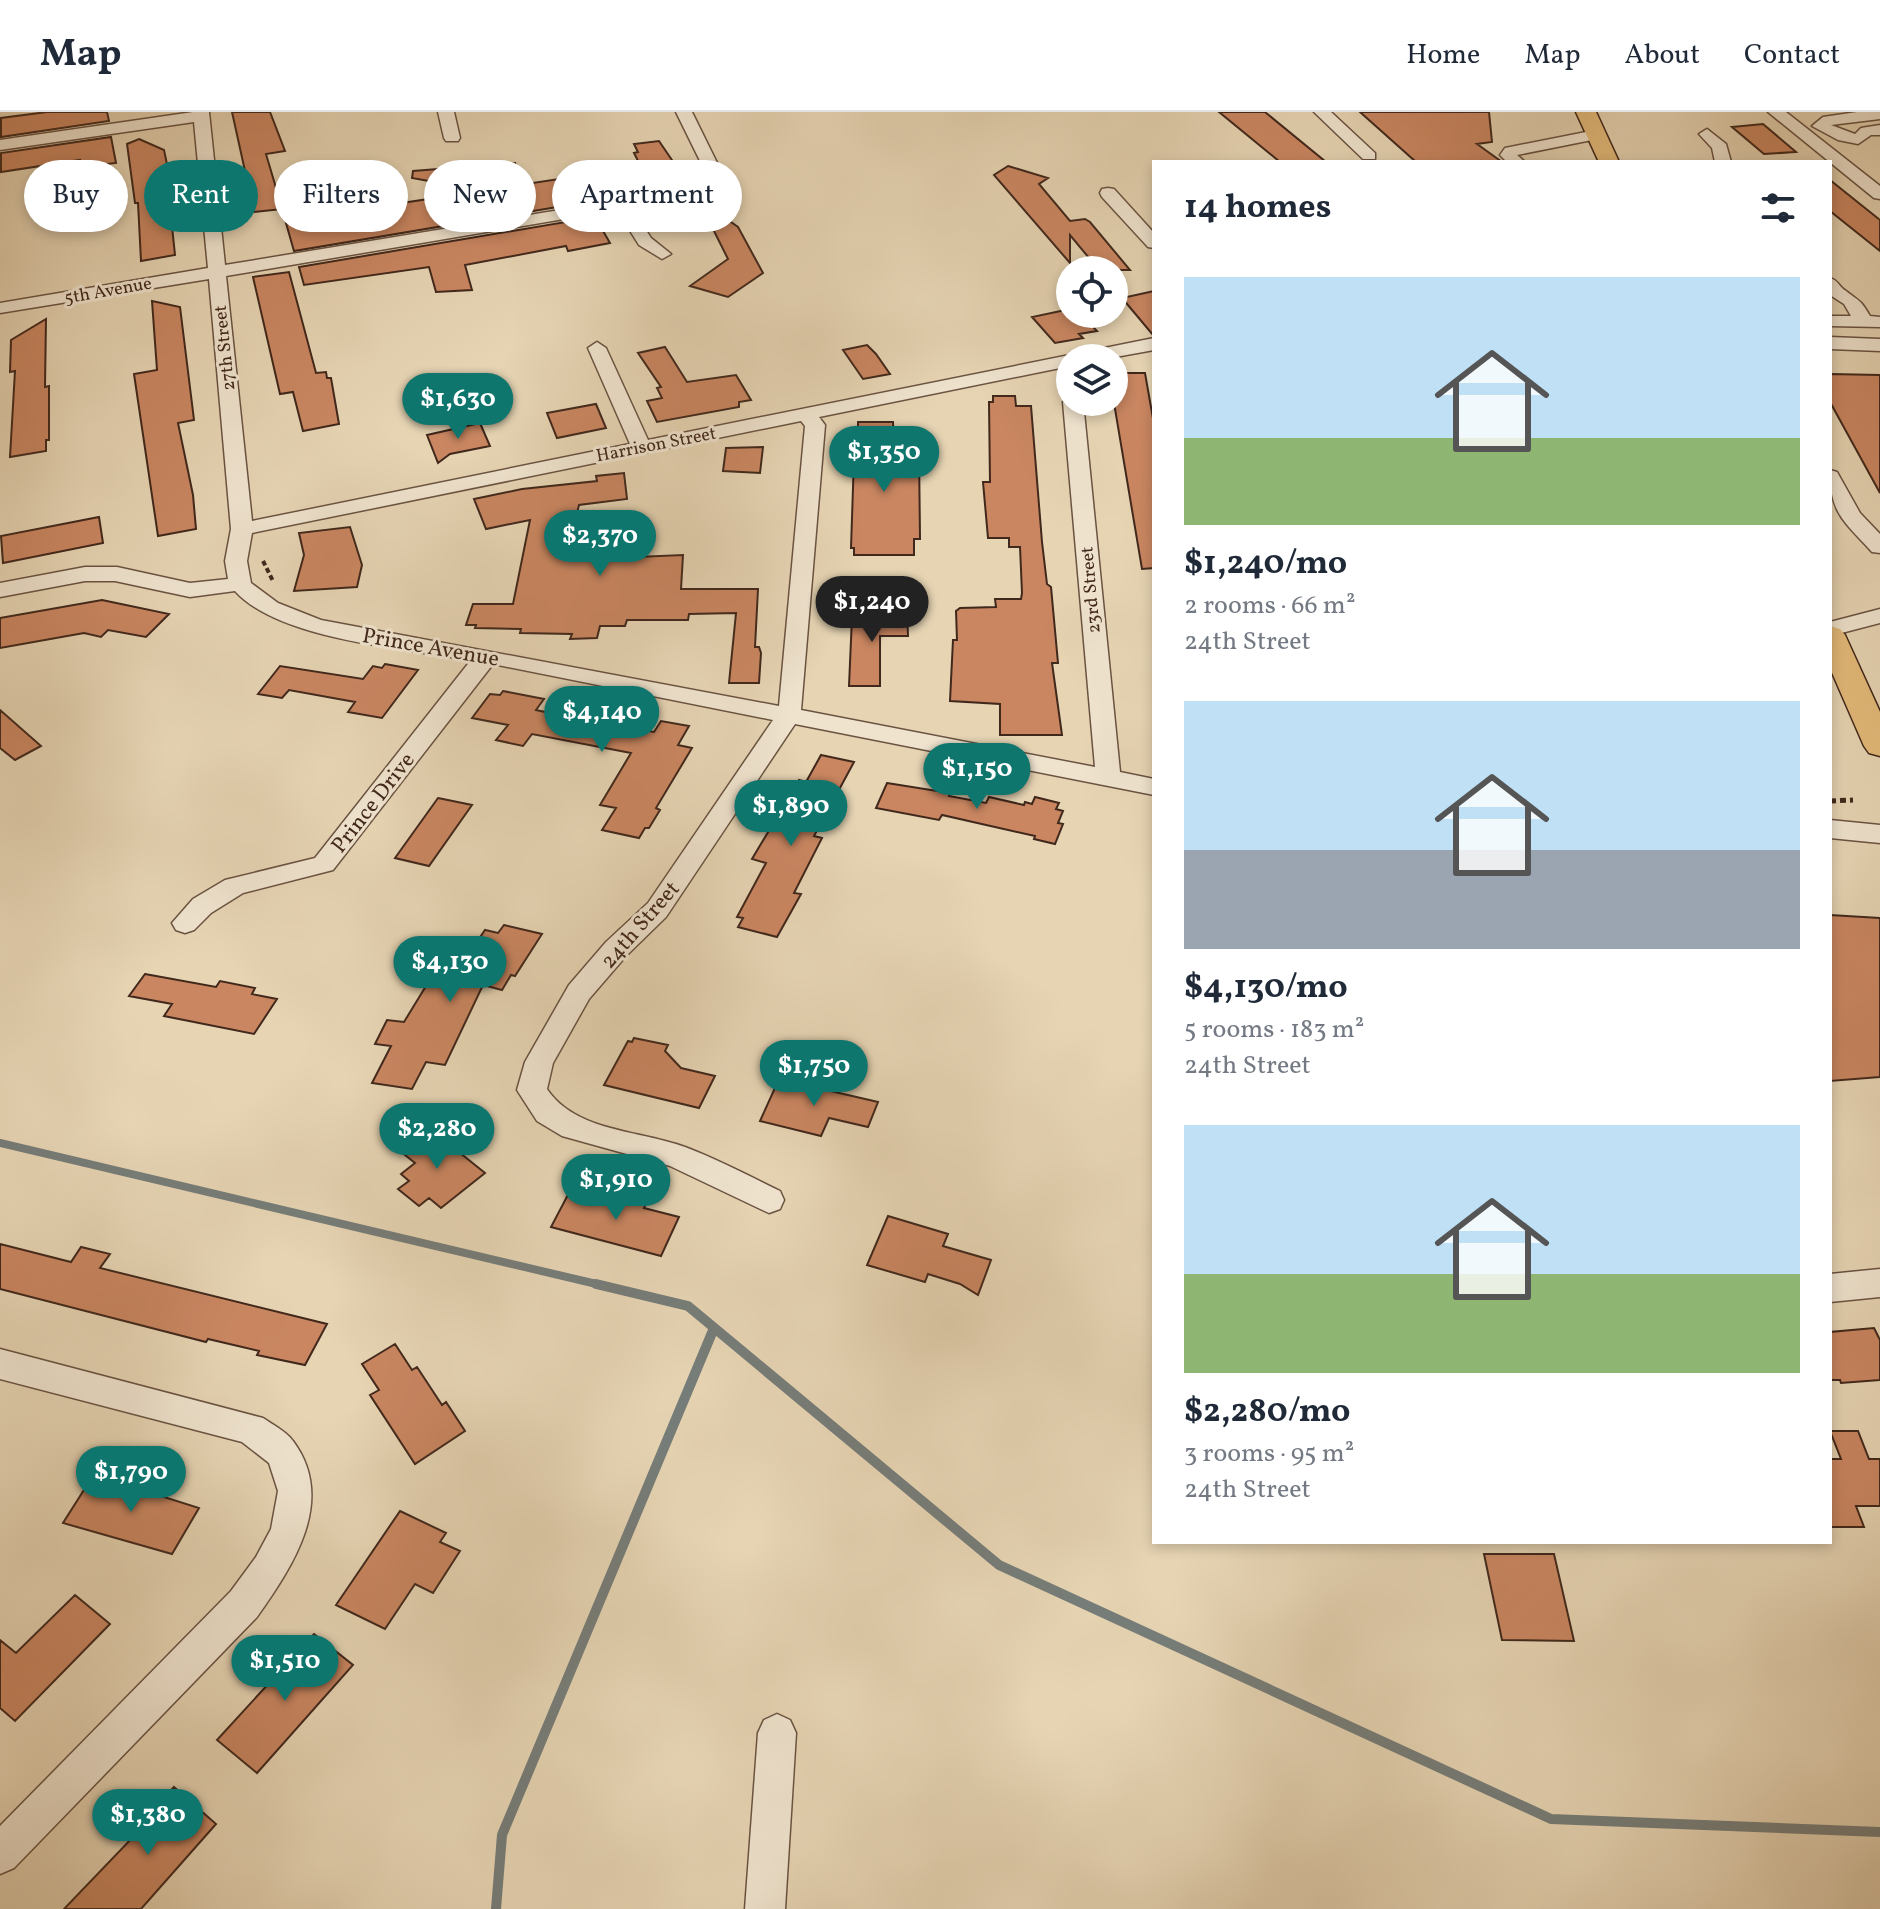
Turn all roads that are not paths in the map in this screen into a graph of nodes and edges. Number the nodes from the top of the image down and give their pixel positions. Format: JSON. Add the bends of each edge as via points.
{"nodes":[{"id":1,"x":446,"y":112,"type":"edge"},
{"id":2,"x":684,"y":112,"type":"edge"},
{"id":3,"x":1322,"y":112,"type":"edge"},
{"id":4,"x":1586,"y":112,"type":"edge"},
{"id":5,"x":1776,"y":112,"type":"edge"},
{"id":6,"x":201,"y":114,"type":"edge"},
{"id":7,"x":1880,"y":114,"type":"edge"},
{"id":8,"x":1880,"y":130,"type":"edge"},
{"id":9,"x":1829,"y":131,"type":"junction"},
{"id":10,"x":1707,"y":134,"type":"dead end"},
{"id":11,"x":1596,"y":135,"type":"junction"},
{"id":12,"x":1809,"y":135,"type":"junction"},
{"id":13,"x":452,"y":138,"type":"dead end"},
{"id":14,"x":0,"y":145,"type":"edge"},
{"id":15,"x":1369,"y":156,"type":"dead end"},
{"id":16,"x":1837,"y":159,"type":"junction"},
{"id":17,"x":708,"y":160,"type":"edge"},
{"id":18,"x":1514,"y":160,"type":"edge"},
{"id":19,"x":1607,"y":160,"type":"edge"},
{"id":20,"x":1723,"y":160,"type":"edge"},
{"id":21,"x":1829,"y":160,"type":"edge"},
{"id":22,"x":1108,"y":193,"type":"dead end"},
{"id":23,"x":1880,"y":194,"type":"edge"},
{"id":24,"x":552,"y":216,"type":"edge"},
{"id":25,"x":639,"y":232,"type":"edge"},
{"id":26,"x":1152,"y":241,"type":"edge"},
{"id":27,"x":662,"y":254,"type":"dead end"},
{"id":28,"x":216,"y":271,"type":"junction"},
{"id":29,"x":1834,"y":289,"type":"edge"},
{"id":30,"x":0,"y":308,"type":"edge"},
{"id":31,"x":1855,"y":322,"type":"edge"},
{"id":32,"x":1832,"y":343,"type":"edge"},
{"id":33,"x":1152,"y":344,"type":"edge"},
{"id":34,"x":1880,"y":345,"type":"edge"},
{"id":35,"x":597,"y":348,"type":"dead end"},
{"id":36,"x":1128,"y":349,"type":"edge"},
{"id":37,"x":1056,"y":370,"type":"edge"},
{"id":38,"x":806,"y":414,"type":"junction"},
{"id":39,"x":1074,"y":416,"type":"edge"},
{"id":40,"x":641,"y":447,"type":"junction"},
{"id":41,"x":1832,"y":480,"type":"edge"},
{"id":42,"x":242,"y":529,"type":"junction"},
{"id":43,"x":1880,"y":547,"type":"edge"},
{"id":44,"x":240,"y":584,"type":"junction"},
{"id":45,"x":0,"y":590,"type":"edge"},
{"id":46,"x":1880,"y":616,"type":"edge"},
{"id":47,"x":1832,"y":631,"type":"edge"},
{"id":48,"x":1832,"y":636,"type":"edge"},
{"id":49,"x":487,"y":656,"type":"junction"},
{"id":50,"x":788,"y":716,"type":"junction"},
{"id":51,"x":1873,"y":716,"type":"edge"},
{"id":52,"x":1880,"y":746,"type":"edge"},
{"id":53,"x":1108,"y":779,"type":"junction"},
{"id":54,"x":1152,"y":787,"type":"edge"},
{"id":55,"x":1832,"y":829,"type":"edge"},
{"id":56,"x":1880,"y":834,"type":"edge"},
{"id":57,"x":185,"y":923,"type":"dead end"},
{"id":58,"x":769,"y":1200,"type":"dead end"},
{"id":59,"x":1880,"y":1283,"type":"edge"},
{"id":60,"x":1832,"y":1288,"type":"edge"},
{"id":61,"x":0,"y":1364,"type":"edge"},
{"id":62,"x":777,"y":1733,"type":"dead end"},
{"id":63,"x":0,"y":1854,"type":"edge"},
{"id":64,"x":765,"y":1909,"type":"edge"}],
"edges":[{"from":1,"to":13,"type":"street"},
{"from":2,"to":17,"type":"street","name":"5th Avenue"},
{"from":3,"to":15,"type":"street"},
{"from":4,"to":11,"type":"main road"},
{"from":5,"to":12,"type":"street"},
{"from":6,"to":14,"type":"street"},
{"from":6,"to":28,"type":"street","name":"27th Street"},
{"from":7,"to":9,"type":"street","via":[[1828,120],[1820,126]]},
{"from":8,"to":9,"type":"street","via":[[1858,139]]},
{"from":9,"to":12,"type":"street"},
{"from":10,"to":20,"type":"street","via":[[1720,147]]},
{"from":11,"to":18,"type":"street","via":[[1511,151],[1508,155]]},
{"from":11,"to":19,"type":"main road"},
{"from":12,"to":16,"type":"street"},
{"from":16,"to":21,"type":"street"},
{"from":16,"to":23,"type":"street"},
{"from":22,"to":26,"type":"street"},
{"from":24,"to":28,"type":"street","name":"5th Avenue"},
{"from":25,"to":27,"type":"street"},
{"from":28,"to":30,"type":"street","name":"5th Avenue"},
{"from":28,"to":42,"type":"street","name":"27th Street"},
{"from":29,"to":31,"type":"street","via":[[1834,301]]},
{"from":32,"to":34,"type":"street"},
{"from":33,"to":36,"type":"street"},
{"from":35,"to":40,"type":"street"},
{"from":37,"to":38,"type":"street","name":"Harrison Street"},
{"from":38,"to":40,"type":"street","name":"Harrison Street"},
{"from":38,"to":50,"type":"street","name":"24th Street","via":[[815,425]]},
{"from":39,"to":53,"type":"street","name":"23rd Street"},
{"from":40,"to":42,"type":"street","name":"Harrison Street"},
{"from":41,"to":43,"type":"street","via":[[1851,516]]},
{"from":42,"to":44,"type":"street","name":"27th Street","via":[[236,561]]},
{"from":44,"to":45,"type":"street","via":[[190,590],[117,574],[85,574]]},
{"from":44,"to":49,"type":"street","name":"Prince Avenue","via":[[270,608],[316,626]]},
{"from":46,"to":47,"type":"street"},
{"from":48,"to":51,"type":"main road"},
{"from":49,"to":50,"type":"street","name":"Prince Avenue"},
{"from":49,"to":57,"type":"street","name":"Prince Drive","via":[[324,864],[292,876],[230,886],[203,903]]},
{"from":50,"to":53,"type":"street","name":"Prince Avenue"},
{"from":50,"to":58,"type":"street","name":"24th Street","via":[[657,910],[579,992],[539,1062],[532,1090],[547,1113],[572,1128],[677,1156]]},
{"from":51,"to":52,"type":"main road"},
{"from":53,"to":54,"type":"street","name":"Prince Avenue"},
{"from":55,"to":56,"type":"street"},
{"from":59,"to":60,"type":"street"},
{"from":61,"to":63,"type":"street","via":[[251,1429],[280,1451],[296,1482],[292,1525],[272,1566],[244,1604]]},
{"from":62,"to":64,"type":"street"}]}
